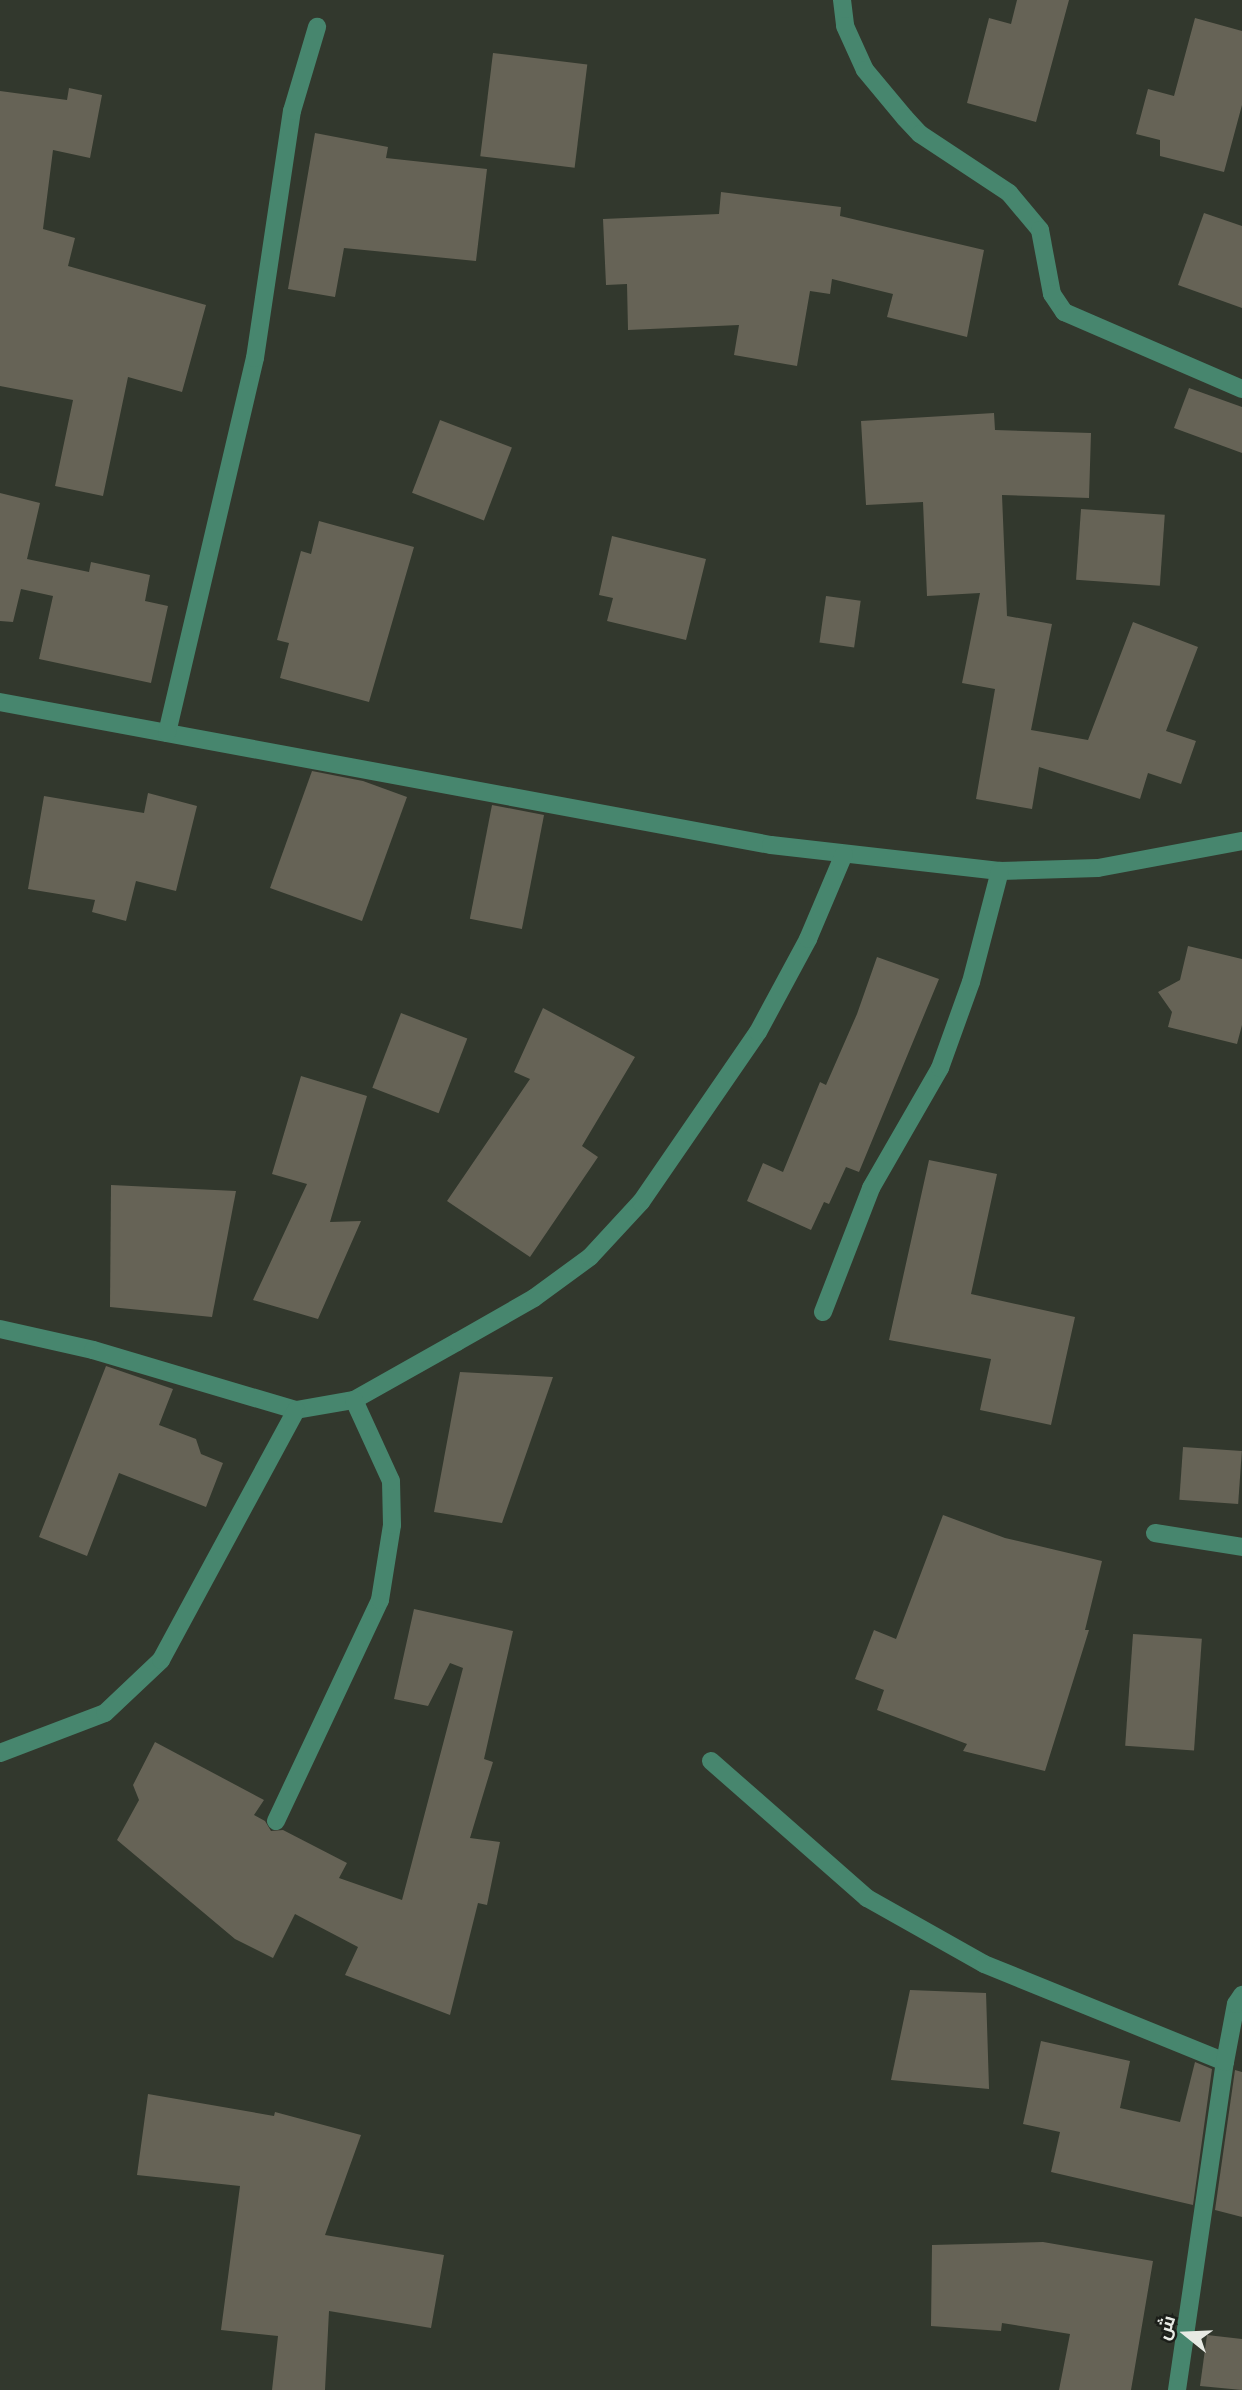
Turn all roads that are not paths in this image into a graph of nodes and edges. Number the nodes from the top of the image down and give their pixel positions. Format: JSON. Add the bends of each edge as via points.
{"nodes":[{"id":1,"x":842,"y":0,"type":"edge"},
{"id":2,"x":317,"y":27,"type":"dead end"},
{"id":3,"x":1242,"y":389,"type":"edge"},
{"id":4,"x":0,"y":702,"type":"edge"},
{"id":5,"x":167,"y":733,"type":"junction"},
{"id":6,"x":1242,"y":841,"type":"edge"},
{"id":7,"x":844,"y":853,"type":"junction"},
{"id":8,"x":1000,"y":872,"type":"junction"},
{"id":9,"x":823,"y":1312,"type":"dead end"},
{"id":10,"x":0,"y":1329,"type":"edge"},
{"id":11,"x":354,"y":1400,"type":"junction"},
{"id":12,"x":296,"y":1410,"type":"junction"},
{"id":13,"x":1155,"y":1534,"type":"dead end"},
{"id":14,"x":1242,"y":1547,"type":"edge"},
{"id":15,"x":0,"y":1753,"type":"edge"},
{"id":16,"x":711,"y":1761,"type":"dead end"},
{"id":17,"x":276,"y":1821,"type":"dead end"},
{"id":18,"x":1242,"y":1995,"type":"edge"},
{"id":19,"x":1224,"y":2062,"type":"junction"},
{"id":20,"x":1177,"y":2390,"type":"edge"}],
"edges":[{"from":1,"to":3,"type":"street","via":[[845,26],[865,70],[905,118],[920,134],[1009,193],[1040,230],[1052,294],[1064,312]]},
{"from":2,"to":5,"type":"street","via":[[292,111],[255,358]]},
{"from":4,"to":5,"type":"street"},
{"from":5,"to":7,"type":"street","via":[[486,794]]},
{"from":6,"to":8,"type":"street","via":[[1098,868]]},
{"from":7,"to":8,"type":"street"},
{"from":7,"to":11,"type":"street","via":[[808,939],[758,1032],[679,1151],[617,1231],[534,1298]]},
{"from":8,"to":9,"type":"street","via":[[971,982],[940,1068],[871,1188]]},
{"from":10,"to":12,"type":"street","via":[[93,1350]]},
{"from":11,"to":12,"type":"street"},
{"from":11,"to":17,"type":"street","via":[[391,1481],[392,1525],[380,1600]]},
{"from":12,"to":15,"type":"street","via":[[161,1660],[105,1713]]},
{"from":13,"to":14,"type":"street"},
{"from":16,"to":19,"type":"street","via":[[867,1898],[984,1964]]},
{"from":18,"to":19,"type":"street"},
{"from":19,"to":20,"type":"street"}]}
